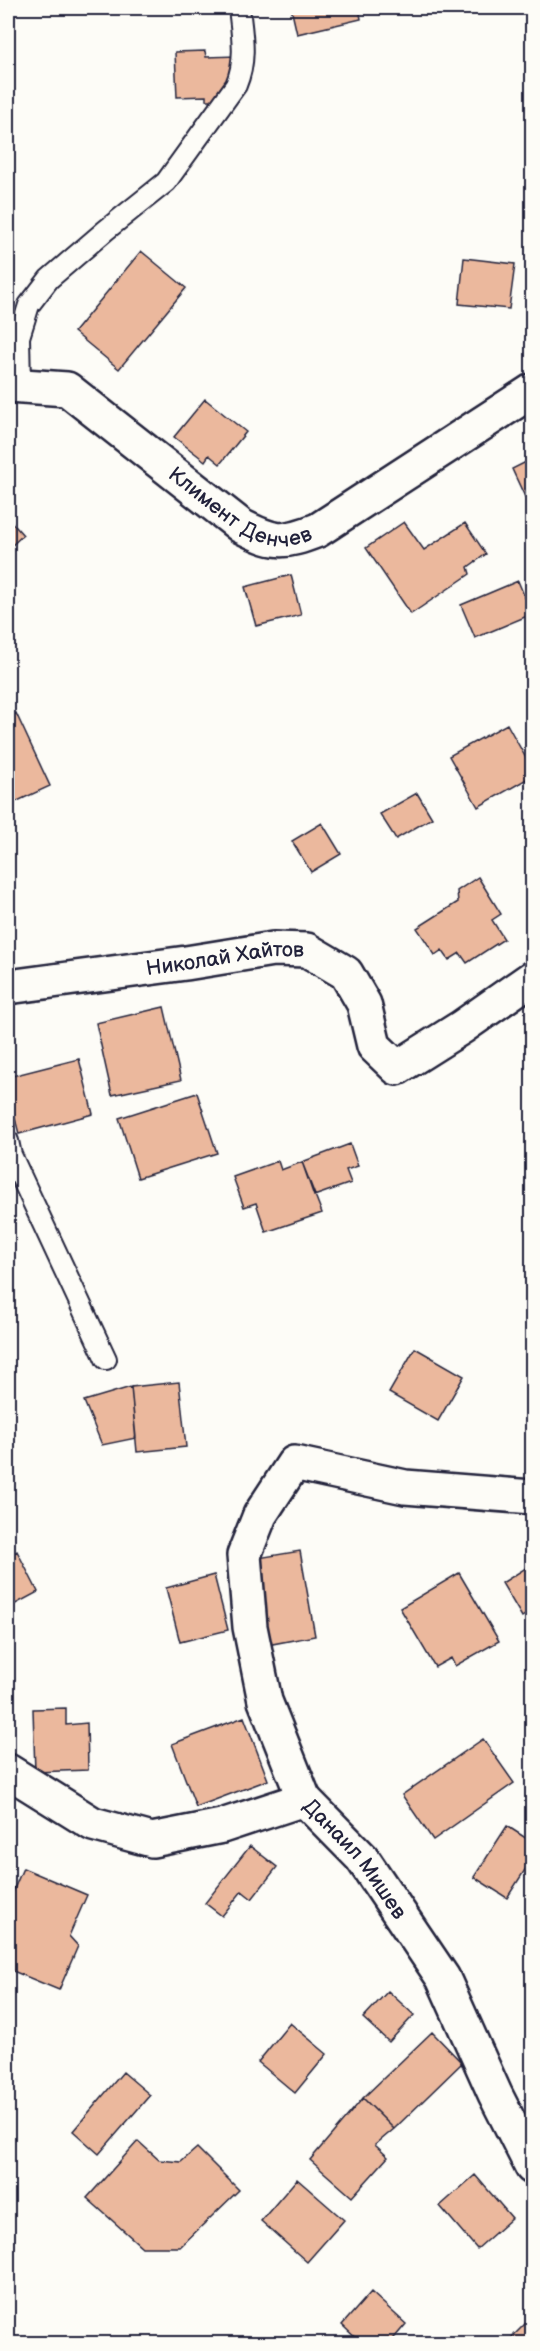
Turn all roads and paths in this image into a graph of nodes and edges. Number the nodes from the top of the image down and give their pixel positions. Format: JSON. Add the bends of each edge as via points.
{"nodes":[{"id":1,"x":239,"y":8,"type":"edge"},
{"id":2,"x":14,"y":384,"type":"edge"},
{"id":3,"x":532,"y":391,"type":"edge"},
{"id":4,"x":532,"y":978,"type":"edge"},
{"id":5,"x":8,"y":987,"type":"edge"},
{"id":6,"x":8,"y":1141,"type":"edge"},
{"id":7,"x":106,"y":1359,"type":"dead end"},
{"id":8,"x":532,"y":1497,"type":"edge"},
{"id":9,"x":9,"y":1772,"type":"edge"},
{"id":10,"x":304,"y":1799,"type":"junction"},
{"id":11,"x":532,"y":2167,"type":"edge"}],
"edges":[{"from":1,"to":2,"type":"lane","via":[[244,51],[236,85],[166,182],[49,279],[29,305],[19,337]]},
{"from":2,"to":3,"type":"street","name":"Климент Денчев","via":[[67,389],[241,526],[265,538],[291,541],[318,530]]},
{"from":4,"to":5,"type":"street","name":"Николай Хайтов","via":[[397,1068],[374,1046],[363,1004],[346,973],[307,950],[273,949]]},
{"from":6,"to":7,"type":"lane","via":[[11,1155]]},
{"from":8,"to":10,"type":"street","via":[[405,1487],[294,1462],[260,1515],[244,1555],[250,1627],[265,1701]]},
{"from":9,"to":10,"type":"street","name":"Данаил Мишев","via":[[93,1824],[152,1840],[222,1826]]},
{"from":10,"to":11,"type":"street","name":"Данаил Мишев","via":[[362,1858],[443,1978]]}]}
